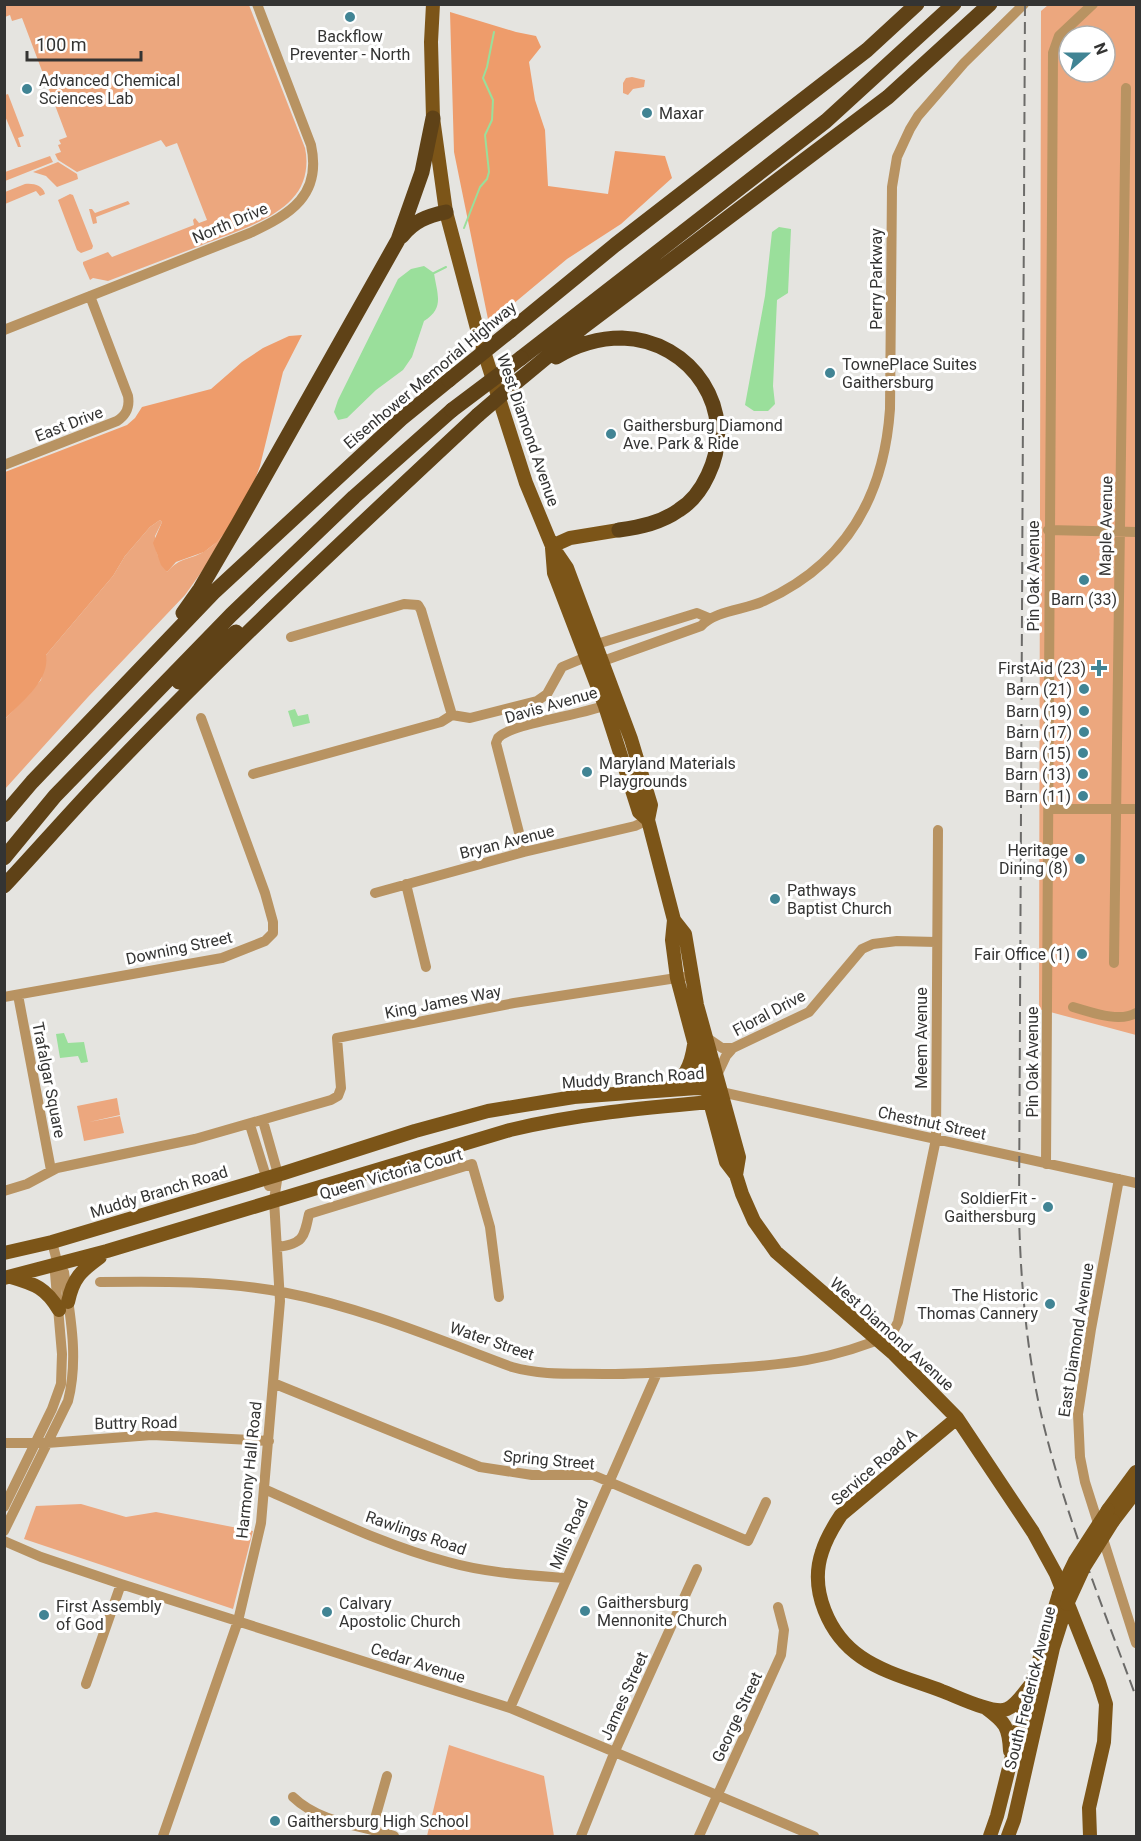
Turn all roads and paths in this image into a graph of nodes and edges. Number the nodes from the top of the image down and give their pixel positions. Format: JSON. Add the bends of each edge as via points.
{"nodes":[{"id":1,"x":257,"y":4,"type":"edge"},
{"id":2,"x":433,"y":4,"type":"edge"},
{"id":3,"x":917,"y":4,"type":"edge"},
{"id":4,"x":954,"y":4,"type":"edge"},
{"id":5,"x":990,"y":4,"type":"edge"},
{"id":6,"x":1024,"y":4,"type":"edge"},
{"id":7,"x":1093,"y":4,"type":"edge"},
{"id":8,"x":1126,"y":88,"type":"dead end"},
{"id":9,"x":433,"y":118,"type":"junction"},
{"id":10,"x":446,"y":212,"type":"junction"},
{"id":11,"x":398,"y":240,"type":"junction"},
{"id":12,"x":90,"y":296,"type":"junction"},
{"id":13,"x":4,"y":330,"type":"edge"},
{"id":14,"x":517,"y":382,"type":"junction"},
{"id":15,"x":4,"y":465,"type":"edge"},
{"id":16,"x":385,"y":502,"type":"junction"},
{"id":17,"x":619,"y":530,"type":"joint"},
{"id":18,"x":1048,"y":530,"type":"junction"},
{"id":19,"x":1121,"y":531,"type":"junction"},
{"id":20,"x":1137,"y":531,"type":"edge"},
{"id":21,"x":552,"y":546,"type":"junction"},
{"id":22,"x":709,"y":618,"type":"junction"},
{"id":23,"x":291,"y":637,"type":"dead end"},
{"id":24,"x":597,"y":644,"type":"junction"},
{"id":25,"x":157,"y":651,"type":"junction"},
{"id":26,"x":586,"y":657,"type":"junction"},
{"id":27,"x":603,"y":661,"type":"junction"},
{"id":28,"x":611,"y":702,"type":"junction"},
{"id":29,"x":452,"y":715,"type":"junction"},
{"id":30,"x":201,"y":718,"type":"dead end"},
{"id":31,"x":108,"y":743,"type":"junction"},
{"id":32,"x":253,"y":774,"type":"dead end"},
{"id":33,"x":1049,"y":809,"type":"junction"},
{"id":34,"x":1116,"y":809,"type":"junction"},
{"id":35,"x":1137,"y":809,"type":"edge"},
{"id":36,"x":4,"y":815,"type":"edge"},
{"id":37,"x":648,"y":820,"type":"junction"},
{"id":38,"x":938,"y":830,"type":"dead end"},
{"id":39,"x":524,"y":852,"type":"junction"},
{"id":40,"x":4,"y":858,"type":"edge"},
{"id":41,"x":406,"y":884,"type":"junction"},
{"id":42,"x":4,"y":886,"type":"edge"},
{"id":43,"x":375,"y":893,"type":"dead end"},
{"id":44,"x":674,"y":920,"type":"junction"},
{"id":45,"x":936,"y":942,"type":"junction"},
{"id":46,"x":1114,"y":963,"type":"dead end"},
{"id":47,"x":426,"y":967,"type":"dead end"},
{"id":48,"x":692,"y":976,"type":"junction"},
{"id":49,"x":677,"y":978,"type":"junction"},
{"id":50,"x":18,"y":995,"type":"junction"},
{"id":51,"x":4,"y":998,"type":"edge"},
{"id":52,"x":1072,"y":1007,"type":"dead end"},
{"id":53,"x":1137,"y":1013,"type":"edge"},
{"id":54,"x":700,"y":1040,"type":"junction"},
{"id":55,"x":733,"y":1048,"type":"junction"},
{"id":56,"x":717,"y":1075,"type":"junction"},
{"id":57,"x":706,"y":1088,"type":"junction"},
{"id":58,"x":661,"y":1091,"type":"junction"},
{"id":59,"x":721,"y":1092,"type":"junction"},
{"id":60,"x":710,"y":1102,"type":"junction"},
{"id":61,"x":263,"y":1121,"type":"junction"},
{"id":62,"x":250,"y":1125,"type":"junction"},
{"id":63,"x":936,"y":1139,"type":"junction"},
{"id":64,"x":1046,"y":1164,"type":"junction"},
{"id":65,"x":51,"y":1170,"type":"junction"},
{"id":66,"x":736,"y":1175,"type":"junction"},
{"id":67,"x":272,"y":1176,"type":"junction"},
{"id":68,"x":1119,"y":1179,"type":"junction"},
{"id":69,"x":1137,"y":1183,"type":"edge"},
{"id":70,"x":4,"y":1191,"type":"edge"},
{"id":71,"x":274,"y":1200,"type":"junction"},
{"id":72,"x":52,"y":1242,"type":"junction"},
{"id":73,"x":277,"y":1247,"type":"junction"},
{"id":74,"x":107,"y":1251,"type":"junction"},
{"id":75,"x":4,"y":1253,"type":"edge"},
{"id":76,"x":58,"y":1265,"type":"junction"},
{"id":77,"x":7,"y":1277,"type":"edge"},
{"id":78,"x":100,"y":1282,"type":"dead end"},
{"id":79,"x":279,"y":1291,"type":"junction"},
{"id":80,"x":499,"y":1297,"type":"dead end"},
{"id":81,"x":64,"y":1306,"type":"junction"},
{"id":82,"x":879,"y":1340,"type":"junction"},
{"id":83,"x":657,"y":1373,"type":"junction"},
{"id":84,"x":273,"y":1383,"type":"junction"},
{"id":85,"x":957,"y":1418,"type":"junction"},
{"id":86,"x":269,"y":1441,"type":"junction"},
{"id":87,"x":4,"y":1443,"type":"edge"},
{"id":88,"x":41,"y":1443,"type":"junction"},
{"id":89,"x":1137,"y":1472,"type":"edge"},
{"id":90,"x":608,"y":1482,"type":"junction"},
{"id":91,"x":264,"y":1490,"type":"junction"},
{"id":92,"x":1137,"y":1491,"type":"edge"},
{"id":93,"x":766,"y":1502,"type":"dead end"},
{"id":94,"x":4,"y":1507,"type":"edge"},
{"id":95,"x":1111,"y":1516,"type":"junction"},
{"id":96,"x":4,"y":1532,"type":"edge"},
{"id":97,"x":4,"y":1541,"type":"edge"},
{"id":98,"x":697,"y":1569,"type":"dead end"},
{"id":99,"x":566,"y":1578,"type":"junction"},
{"id":100,"x":121,"y":1584,"type":"junction"},
{"id":101,"x":778,"y":1607,"type":"dead end"},
{"id":102,"x":238,"y":1621,"type":"junction"},
{"id":103,"x":1137,"y":1643,"type":"edge"},
{"id":104,"x":1032,"y":1683,"type":"junction"},
{"id":105,"x":86,"y":1684,"type":"dead end"},
{"id":106,"x":982,"y":1706,"type":"junction"},
{"id":107,"x":510,"y":1708,"type":"junction"},
{"id":108,"x":615,"y":1751,"type":"junction"},
{"id":109,"x":1011,"y":1762,"type":"junction"},
{"id":110,"x":387,"y":1776,"type":"dead end"},
{"id":111,"x":293,"y":1797,"type":"dead end"},
{"id":112,"x":717,"y":1797,"type":"junction"},
{"id":113,"x":372,"y":1829,"type":"junction"},
{"id":114,"x":163,"y":1836,"type":"edge"},
{"id":115,"x":394,"y":1836,"type":"edge"},
{"id":116,"x":581,"y":1836,"type":"edge"},
{"id":117,"x":699,"y":1836,"type":"edge"},
{"id":118,"x":814,"y":1836,"type":"edge"},
{"id":119,"x":990,"y":1836,"type":"edge"},
{"id":120,"x":1008,"y":1836,"type":"edge"},
{"id":121,"x":1090,"y":1836,"type":"edge"}],
"edges":[{"from":1,"to":12,"type":"street","name":"North Drive","via":[[311,145],[313,176],[308,189],[291,210],[266,226]]},
{"from":2,"to":9,"type":"main road","name":"West Diamond Avenue"},
{"from":3,"to":25,"type":"highway","name":"Eisenhower Memorial Highway","bridge":true,"via":[[867,50],[615,245],[401,419],[213,593]]},
{"from":4,"to":31,"type":"highway","bridge":true,"via":[[826,121],[452,410],[231,615]]},
{"from":5,"to":14,"type":"highway","via":[[888,97]]},
{"from":6,"to":22,"type":"street","name":"Perry Parkway","via":[[964,63],[918,116],[897,157],[892,188],[888,438],[864,510],[844,540],[802,581],[755,605]]},
{"from":7,"to":18,"type":"street","name":"Pin Oak Avenue","via":[[1059,36],[1053,53]]},
{"from":8,"to":19,"type":"street","name":"Maple Avenue"},
{"from":9,"to":10,"type":"main road","name":"West Diamond Avenue"},
{"from":9,"to":11,"type":"highway","via":[[422,172]]},
{"from":10,"to":11,"type":"highway","via":[[429,215],[411,225]]},
{"from":10,"to":21,"type":"main road","name":"West Diamond Avenue","via":[[479,336],[526,483]]},
{"from":11,"to":25,"type":"highway","via":[[230,539]]},
{"from":12,"to":13,"type":"street","name":"North Drive"},
{"from":12,"to":15,"type":"street","name":"East Drive","via":[[126,389],[128,410],[117,421]]},
{"from":14,"to":16,"type":"highway","bridge":true},
{"from":14,"to":17,"type":"highway","via":[[586,343],[627,339],[666,349],[689,366],[706,387],[716,411],[718,444],[704,484],[681,510],[664,519]]},
{"from":16,"to":31,"type":"highway"},
{"from":16,"to":42,"type":"highway","via":[[181,699]]},
{"from":17,"to":21,"type":"main road","via":[[570,538]]},
{"from":18,"to":19,"type":"street"},
{"from":18,"to":33,"type":"street","name":"Pin Oak Avenue"},
{"from":19,"to":20,"type":"street"},
{"from":19,"to":34,"type":"street","name":"Maple Avenue"},
{"from":21,"to":24,"type":"main road","name":"West Diamond Avenue","via":[[567,568]]},
{"from":21,"to":26,"type":"main road","name":"West Diamond Avenue","via":[[554,573]]},
{"from":22,"to":24,"type":"street","name":"Perry Parkway","via":[[697,613]]},
{"from":22,"to":27,"type":"street","name":"Perry Parkway","via":[[702,626]]},
{"from":23,"to":29,"type":"street","via":[[404,604],[418,604]]},
{"from":24,"to":26,"type":"street"},
{"from":24,"to":27,"type":"main road","name":"West Diamond Avenue"},
{"from":25,"to":36,"type":"highway","name":"Eisenhower Memorial Highway"},
{"from":26,"to":27,"type":"street"},
{"from":26,"to":28,"type":"main road","name":"West Diamond Avenue"},
{"from":26,"to":29,"type":"street","via":[[562,667],[537,702],[470,718]]},
{"from":27,"to":28,"type":"main road","name":"West Diamond Avenue"},
{"from":28,"to":37,"type":"main road","name":"West Diamond Avenue","via":[[651,805]]},
{"from":28,"to":39,"type":"street","name":"Davis Avenue","via":[[576,715],[511,730],[496,743]]},
{"from":29,"to":32,"type":"street","via":[[441,722]]},
{"from":30,"to":50,"type":"street","name":"Downing Street","via":[[265,893],[273,933],[265,941],[222,958]]},
{"from":31,"to":40,"type":"highway","via":[[56,796]]},
{"from":33,"to":34,"type":"street"},
{"from":33,"to":64,"type":"street","name":"Pin Oak Avenue"},
{"from":34,"to":35,"type":"street"},
{"from":34,"to":46,"type":"street","name":"Maple Avenue"},
{"from":37,"to":39,"type":"street","name":"Bryan Avenue"},
{"from":37,"to":44,"type":"main road","name":"West Diamond Avenue"},
{"from":38,"to":45,"type":"street","name":"Meem Avenue"},
{"from":39,"to":41,"type":"street","name":"Bryan Avenue"},
{"from":41,"to":43,"type":"street","name":"Bryan Avenue"},
{"from":41,"to":47,"type":"street"},
{"from":44,"to":48,"type":"main road","name":"West Diamond Avenue","via":[[685,934]]},
{"from":44,"to":49,"type":"main road","name":"West Diamond Avenue","via":[[672,940]]},
{"from":45,"to":55,"type":"street","name":"Floral Drive","via":[[897,941],[862,949],[809,1012]]},
{"from":45,"to":63,"type":"street","name":"Meem Avenue"},
{"from":48,"to":49,"type":"street","name":"King James Way"},
{"from":48,"to":54,"type":"main road","name":"West Diamond Avenue"},
{"from":49,"to":54,"type":"main road","name":"West Diamond Avenue"},
{"from":49,"to":61,"type":"street","name":"King James Way","via":[[514,1003],[337,1038],[341,1088],[338,1096]]},
{"from":50,"to":51,"type":"street","name":"Downing Street"},
{"from":50,"to":65,"type":"street","name":"Trafalgar Square"},
{"from":52,"to":53,"type":"street","via":[[1121,1017]]},
{"from":54,"to":55,"type":"street","name":"Floral Drive"},
{"from":54,"to":56,"type":"main road","name":"West Diamond Avenue"},
{"from":54,"to":57,"type":"main road","name":"West Diamond Avenue"},
{"from":54,"to":58,"type":"main road","via":[[686,1073]]},
{"from":55,"to":56,"type":"street","name":"Floral Drive"},
{"from":56,"to":59,"type":"main road","name":"West Diamond Avenue"},
{"from":57,"to":58,"type":"main road","name":"Muddy Branch Road"},
{"from":57,"to":59,"type":"main road","name":"Muddy Branch Road"},
{"from":57,"to":60,"type":"main road","name":"West Diamond Avenue"},
{"from":58,"to":67,"type":"main road","name":"Muddy Branch Road","via":[[574,1097],[488,1111]]},
{"from":59,"to":60,"type":"main road","name":"Muddy Branch Road"},
{"from":59,"to":63,"type":"street","name":"Chestnut Street"},
{"from":59,"to":66,"type":"main road","name":"West Diamond Avenue","via":[[739,1157]]},
{"from":60,"to":66,"type":"main road","name":"West Diamond Avenue","via":[[726,1162]]},
{"from":60,"to":71,"type":"main road","name":"Muddy Branch Road","via":[[543,1122]]},
{"from":61,"to":62,"type":"street","name":"King James Way"},
{"from":61,"to":67,"type":"street"},
{"from":62,"to":65,"type":"street","name":"King James Way"},
{"from":62,"to":67,"type":"street"},
{"from":63,"to":64,"type":"street","name":"Chestnut Street"},
{"from":63,"to":82,"type":"street","name":"Meem Avenue","via":[[898,1322],[892,1334]]},
{"from":64,"to":68,"type":"street","name":"Chestnut Street"},
{"from":65,"to":70,"type":"street","name":"King James Way"},
{"from":66,"to":82,"type":"main road","name":"West Diamond Avenue","via":[[750,1213],[776,1252]]},
{"from":67,"to":71,"type":"street"},
{"from":67,"to":72,"type":"main road","name":"Muddy Branch Road"},
{"from":68,"to":69,"type":"street","name":"Chestnut Street"},
{"from":68,"to":103,"type":"street","name":"East Diamond Avenue","via":[[1077,1414],[1085,1482]]},
{"from":71,"to":73,"type":"street","name":"Harmony Hall Road"},
{"from":71,"to":74,"type":"main road","name":"Muddy Branch Road"},
{"from":72,"to":75,"type":"main road","name":"Muddy Branch Road"},
{"from":72,"to":76,"type":"street"},
{"from":73,"to":79,"type":"street","name":"Harmony Hall Road"},
{"from":73,"to":80,"type":"street","name":"Queen Victoria Court","via":[[299,1242],[309,1214],[472,1164],[490,1227]]},
{"from":74,"to":76,"type":"main road","name":"Muddy Branch Road"},
{"from":74,"to":81,"type":"main road","via":[[81,1271]]},
{"from":76,"to":77,"type":"main road","name":"Muddy Branch Road"},
{"from":76,"to":81,"type":"street","via":[[64,1272]]},
{"from":77,"to":81,"type":"main road","via":[[35,1284]]},
{"from":78,"to":79,"type":"street","name":"Water Street","via":[[212,1282]]},
{"from":79,"to":83,"type":"street","name":"Water Street","via":[[362,1313],[528,1371]]},
{"from":79,"to":84,"type":"street","name":"Harmony Hall Road"},
{"from":81,"to":88,"type":"street","via":[[73,1354],[72,1385],[68,1401]]},
{"from":82,"to":83,"type":"street","name":"Water Street","via":[[846,1352],[787,1364]]},
{"from":82,"to":85,"type":"main road","name":"West Diamond Avenue"},
{"from":83,"to":90,"type":"street","name":"Mills Road"},
{"from":84,"to":86,"type":"street","name":"Harmony Hall Road"},
{"from":84,"to":90,"type":"street","name":"Spring Street","via":[[480,1467],[532,1475],[593,1475]]},
{"from":85,"to":106,"type":"main road","name":"Service Road A","via":[[841,1515],[821,1554],[819,1587],[832,1626],[861,1657]]},
{"from":85,"to":121,"type":"main road","name":"West Diamond Avenue","via":[[1033,1532],[1056,1574],[1106,1704],[1104,1742],[1089,1808]]},
{"from":86,"to":88,"type":"street","name":"Buttry Road","via":[[152,1435]]},
{"from":86,"to":91,"type":"street","name":"Harmony Hall Road"},
{"from":87,"to":88,"type":"street","name":"Buttry Road"},
{"from":88,"to":94,"type":"street"},
{"from":88,"to":96,"type":"street"},
{"from":89,"to":95,"type":"main road"},
{"from":90,"to":93,"type":"street","name":"Spring Street","via":[[748,1541]]},
{"from":90,"to":99,"type":"street","name":"Mills Road"},
{"from":91,"to":99,"type":"street","name":"Rawlings Road","via":[[447,1562],[491,1572]]},
{"from":91,"to":102,"type":"street","name":"Harmony Hall Road","via":[[261,1524]]},
{"from":92,"to":95,"type":"main road"},
{"from":95,"to":104,"type":"main road","name":"South Frederick Avenue","bridge":true,"via":[[1075,1561],[1059,1594]]},
{"from":95,"to":120,"type":"main road","name":"South Frederick Avenue","bridge":true,"via":[[1067,1604]]},
{"from":97,"to":100,"type":"street","name":"Cedar Avenue"},
{"from":98,"to":108,"type":"street","name":"James Street"},
{"from":99,"to":107,"type":"street","name":"Mills Road"},
{"from":100,"to":102,"type":"street","name":"Cedar Avenue"},
{"from":100,"to":105,"type":"street"},
{"from":101,"to":112,"type":"street","name":"George Street","via":[[784,1630],[781,1655]]},
{"from":102,"to":107,"type":"street","name":"Cedar Avenue"},
{"from":102,"to":114,"type":"street","name":"Harmony Hall Road"},
{"from":104,"to":106,"type":"main road","via":[[1008,1709]]},
{"from":104,"to":109,"type":"main road","name":"South Frederick Avenue"},
{"from":106,"to":109,"type":"main road","via":[[1008,1728]]},
{"from":107,"to":108,"type":"street","name":"Cedar Avenue"},
{"from":108,"to":112,"type":"street","name":"Cedar Avenue"},
{"from":108,"to":116,"type":"street","name":"James Street"},
{"from":109,"to":119,"type":"main road","name":"South Frederick Avenue"},
{"from":110,"to":113,"type":"street"},
{"from":111,"to":113,"type":"street","via":[[318,1815]]},
{"from":112,"to":117,"type":"street","name":"George Street"},
{"from":112,"to":118,"type":"street","name":"Cedar Avenue"},
{"from":113,"to":115,"type":"street"}]}
